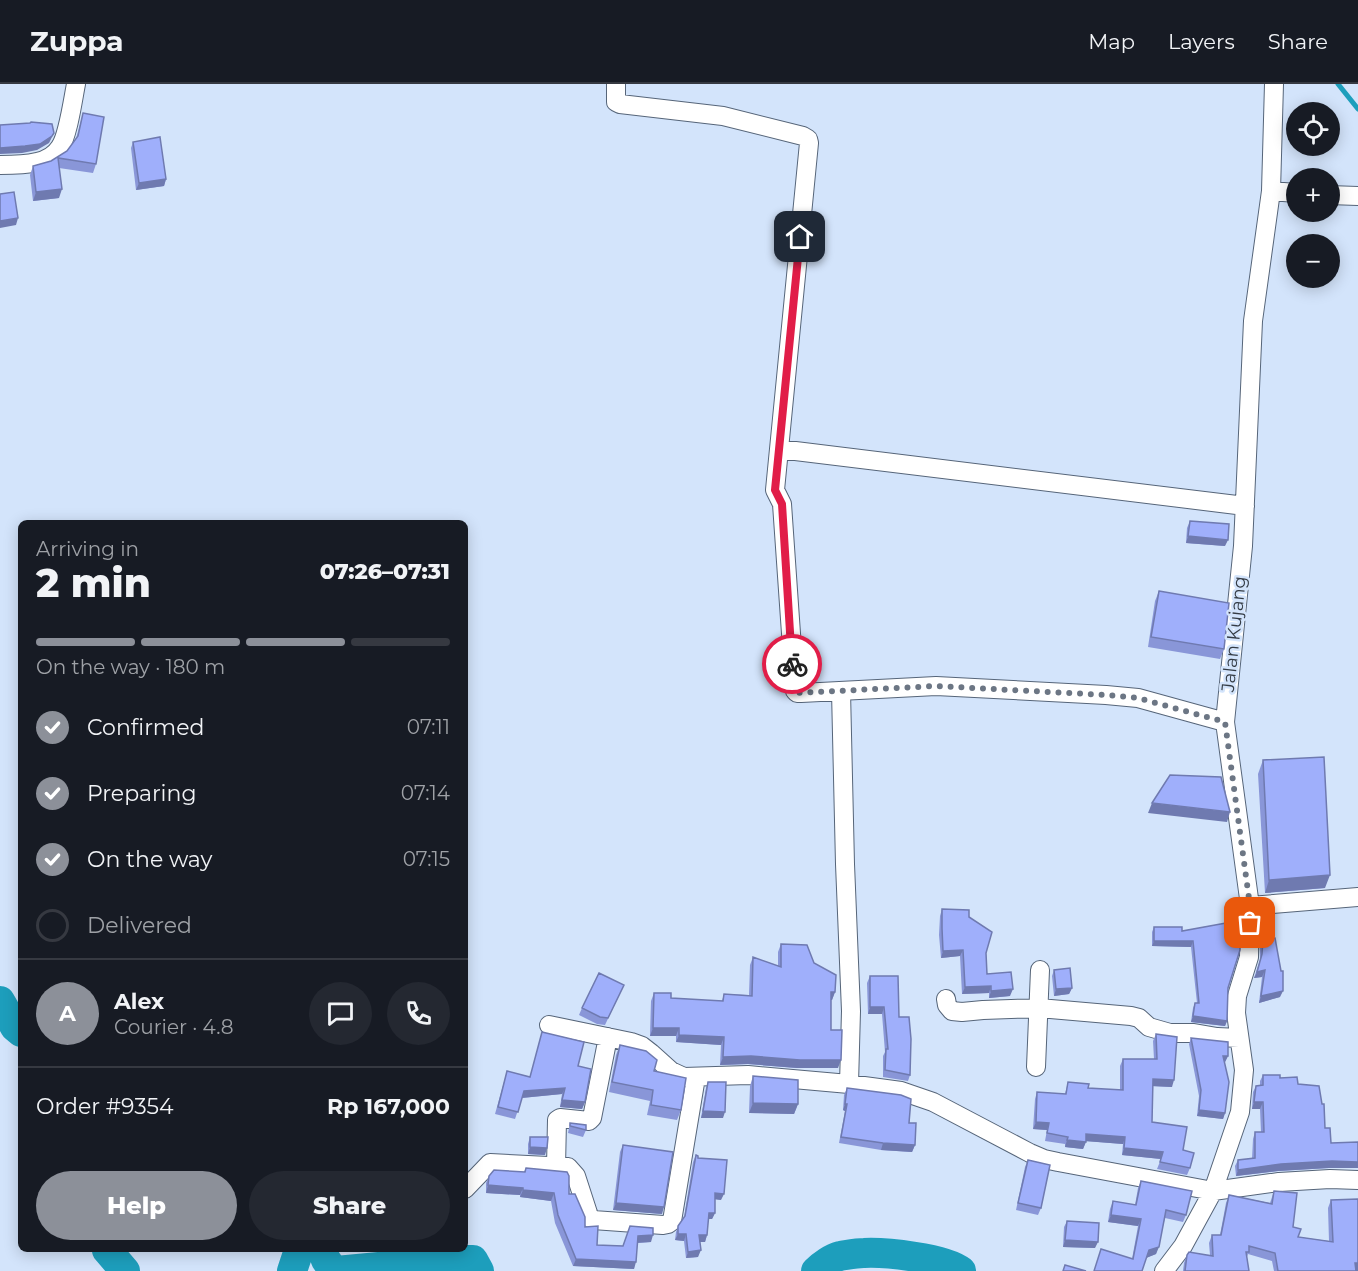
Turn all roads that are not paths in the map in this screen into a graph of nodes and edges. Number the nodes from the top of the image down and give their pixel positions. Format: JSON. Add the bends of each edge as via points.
{"nodes":[{"id":1,"x":76,"y":84,"type":"edge"},
{"id":2,"x":616,"y":84,"type":"edge"},
{"id":3,"x":1274,"y":84,"type":"edge"},
{"id":4,"x":0,"y":165,"type":"edge"},
{"id":5,"x":1271,"y":191,"type":"junction"},
{"id":6,"x":1286,"y":192,"type":"edge"},
{"id":7,"x":1340,"y":195,"type":"edge"},
{"id":8,"x":1358,"y":196,"type":"edge"},
{"id":9,"x":779,"y":449,"type":"junction"},
{"id":10,"x":1245,"y":506,"type":"junction"},
{"id":11,"x":841,"y":691,"type":"junction"},
{"id":12,"x":1225,"y":722,"type":"junction"},
{"id":13,"x":1358,"y":897,"type":"edge"},
{"id":14,"x":1250,"y":906,"type":"junction"},
{"id":15,"x":1040,"y":970,"type":"dead end"},
{"id":16,"x":945,"y":999,"type":"dead end"},
{"id":17,"x":1039,"y":1008,"type":"junction"},
{"id":18,"x":549,"y":1025,"type":"dead end"},
{"id":19,"x":609,"y":1037,"type":"junction"},
{"id":20,"x":1239,"y":1038,"type":"junction"},
{"id":21,"x":1036,"y":1067,"type":"dead end"},
{"id":22,"x":696,"y":1077,"type":"junction"},
{"id":23,"x":849,"y":1084,"type":"junction"},
{"id":24,"x":556,"y":1167,"type":"junction"},
{"id":25,"x":1358,"y":1179,"type":"edge"},
{"id":26,"x":468,"y":1187,"type":"edge"},
{"id":27,"x":1213,"y":1191,"type":"junction"},
{"id":28,"x":1164,"y":1271,"type":"edge"}],
"edges":[{"from":1,"to":4,"type":"street","via":[[61,146],[39,162]]},
{"from":2,"to":9,"type":"street","via":[[615,99],[620,104],[723,116],[808,139]]},
{"from":3,"to":5,"type":"street","name":"Jalan Kujang"},
{"from":5,"to":6,"type":"street"},
{"from":5,"to":10,"type":"street","name":"Jalan Kujang","via":[[1253,321]]},
{"from":7,"to":8,"type":"street"},
{"from":9,"to":10,"type":"street"},
{"from":9,"to":11,"type":"street","via":[[775,490],[782,504],[794,687],[797,693]]},
{"from":10,"to":12,"type":"street","name":"Jalan Kujang"},
{"from":11,"to":12,"type":"street","via":[[936,686],[1106,695],[1138,698]]},
{"from":11,"to":23,"type":"street","via":[[851,1011]]},
{"from":12,"to":14,"type":"street","name":"Jalan Kujang"},
{"from":13,"to":14,"type":"street"},
{"from":14,"to":20,"type":"street","name":"Jalan Kujang","via":[[1249,957],[1237,996]]},
{"from":15,"to":17,"type":"street"},
{"from":16,"to":17,"type":"street","via":[[952,1011],[962,1012]]},
{"from":17,"to":20,"type":"street","via":[[1131,1016],[1170,1033]]},
{"from":17,"to":21,"type":"street"},
{"from":18,"to":19,"type":"street"},
{"from":19,"to":22,"type":"street","via":[[642,1046],[677,1075]]},
{"from":19,"to":24,"type":"street","via":[[592,1118],[557,1120]]},
{"from":20,"to":27,"type":"street","name":"Jalan Kujang","via":[[1244,1070],[1240,1112]]},
{"from":22,"to":23,"type":"street","via":[[748,1075]]},
{"from":22,"to":24,"type":"street","via":[[672,1221],[668,1224],[593,1220],[576,1176],[568,1167]]},
{"from":23,"to":27,"type":"street","via":[[916,1095],[1044,1159]]},
{"from":24,"to":26,"type":"street","via":[[490,1163]]},
{"from":25,"to":27,"type":"street","via":[[1279,1182]]},
{"from":27,"to":28,"type":"street","name":"Jalan Kujang","via":[[1183,1246]]}]}
